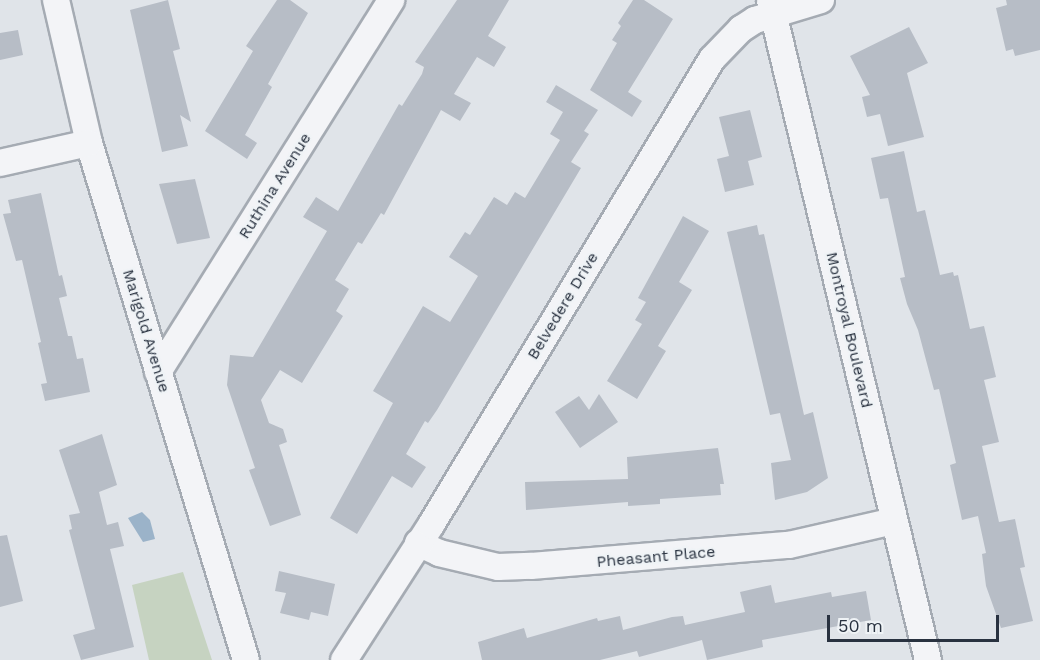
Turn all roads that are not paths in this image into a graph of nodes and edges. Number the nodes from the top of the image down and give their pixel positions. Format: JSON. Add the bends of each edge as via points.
{"nodes":[{"id":1,"x":56,"y":0,"type":"edge"},
{"id":2,"x":392,"y":0,"type":"edge"},
{"id":3,"x":821,"y":0,"type":"edge"},
{"id":4,"x":772,"y":6,"type":"edge"},
{"id":5,"x":89,"y":143,"type":"junction"},
{"id":6,"x":0,"y":163,"type":"edge"},
{"id":7,"x":158,"y":372,"type":"junction"},
{"id":8,"x":894,"y":521,"type":"junction"},
{"id":9,"x":418,"y":543,"type":"junction"},
{"id":10,"x":246,"y":660,"type":"edge"},
{"id":11,"x":344,"y":660,"type":"edge"},
{"id":12,"x":928,"y":660,"type":"edge"}],
"edges":[{"from":1,"to":5,"type":"street","name":"Marigold Avenue"},
{"from":2,"to":7,"type":"street","name":"Ruthina Avenue"},
{"from":3,"to":4,"type":"street","name":"Belvedere Drive"},
{"from":4,"to":8,"type":"street","name":"Montroyal Boulevard"},
{"from":4,"to":9,"type":"street","name":"Belvedere Drive","via":[[741,28],[712,59]]},
{"from":5,"to":6,"type":"street"},
{"from":5,"to":7,"type":"street","name":"Marigold Avenue"},
{"from":7,"to":10,"type":"street","name":"Marigold Avenue"},
{"from":8,"to":9,"type":"street","name":"Pheasant Place","via":[[789,545],[531,566],[498,567],[439,553]]},
{"from":8,"to":12,"type":"street","name":"Montroyal Boulevard"},
{"from":9,"to":11,"type":"street","name":"Belvedere Drive"}]}
